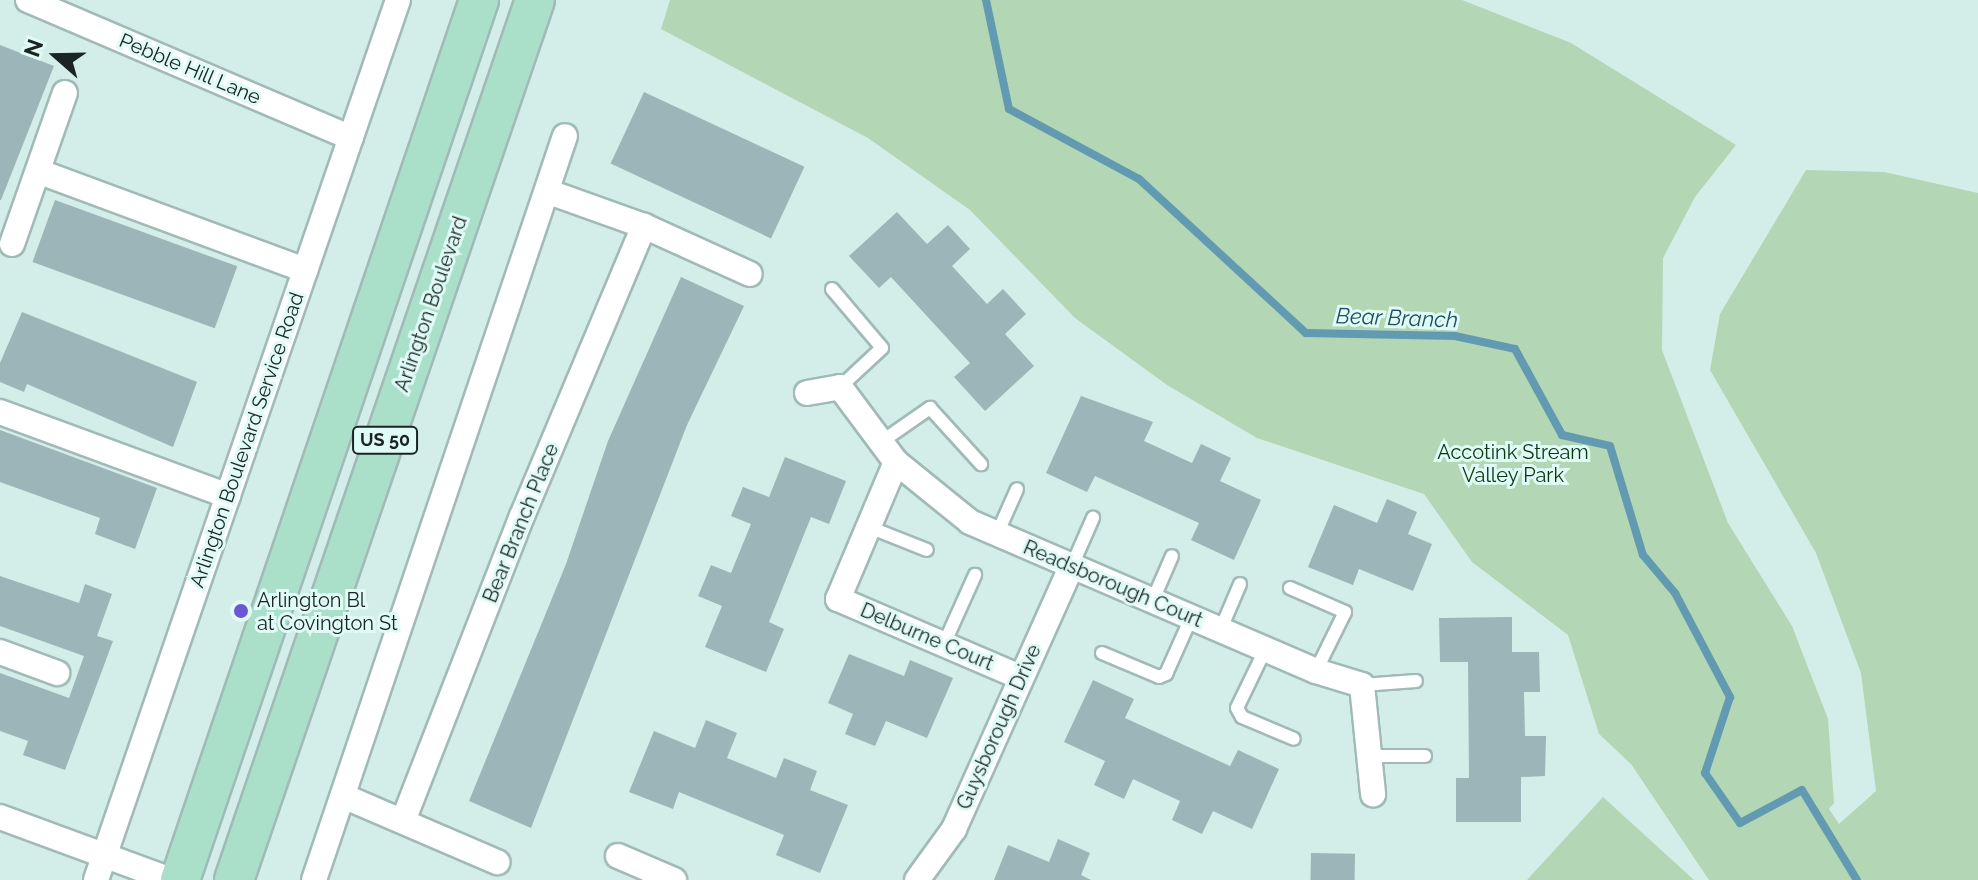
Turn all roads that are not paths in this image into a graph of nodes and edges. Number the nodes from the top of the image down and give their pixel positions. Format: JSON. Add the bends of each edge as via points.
{"nodes":[{"id":1,"x":28,"y":0,"type":"edge"},
{"id":2,"x":398,"y":0,"type":"edge"},
{"id":3,"x":479,"y":0,"type":"edge"},
{"id":4,"x":535,"y":0,"type":"edge"},
{"id":5,"x":65,"y":93,"type":"dead end"},
{"id":6,"x":565,"y":136,"type":"dead end"},
{"id":7,"x":351,"y":138,"type":"junction"},
{"id":8,"x":40,"y":172,"type":"junction"},
{"id":9,"x":549,"y":192,"type":"junction"},
{"id":10,"x":644,"y":226,"type":"junction"},
{"id":11,"x":12,"y":244,"type":"dead end"},
{"id":12,"x":305,"y":270,"type":"junction"},
{"id":13,"x":750,"y":274,"type":"dead end"},
{"id":14,"x":832,"y":289,"type":"dead end"},
{"id":15,"x":840,"y":387,"type":"junction"},
{"id":16,"x":807,"y":393,"type":"dead end"},
{"id":17,"x":0,"y":412,"type":"edge"},
{"id":18,"x":881,"y":442,"type":"junction"},
{"id":19,"x":896,"y":462,"type":"junction"},
{"id":20,"x":981,"y":464,"type":"dead end"},
{"id":21,"x":1017,"y":489,"type":"dead end"},
{"id":22,"x":228,"y":496,"type":"junction"},
{"id":23,"x":1093,"y":518,"type":"dead end"},
{"id":24,"x":869,"y":527,"type":"junction"},
{"id":25,"x":997,"y":534,"type":"junction"},
{"id":26,"x":927,"y":550,"type":"dead end"},
{"id":27,"x":1172,"y":556,"type":"dead end"},
{"id":28,"x":1071,"y":568,"type":"junction"},
{"id":29,"x":975,"y":575,"type":"dead end"},
{"id":30,"x":1240,"y":584,"type":"dead end"},
{"id":31,"x":1290,"y":588,"type":"dead end"},
{"id":32,"x":1152,"y":602,"type":"junction"},
{"id":33,"x":1191,"y":618,"type":"junction"},
{"id":34,"x":1220,"y":631,"type":"junction"},
{"id":35,"x":944,"y":644,"type":"junction"},
{"id":36,"x":1265,"y":650,"type":"junction"},
{"id":37,"x":0,"y":652,"type":"edge"},
{"id":38,"x":1102,"y":653,"type":"dead end"},
{"id":39,"x":1316,"y":671,"type":"junction"},
{"id":40,"x":57,"y":673,"type":"dead end"},
{"id":41,"x":1020,"y":677,"type":"junction"},
{"id":42,"x":1416,"y":681,"type":"dead end"},
{"id":43,"x":1362,"y":685,"type":"junction"},
{"id":44,"x":1294,"y":739,"type":"dead end"},
{"id":45,"x":1370,"y":756,"type":"junction"},
{"id":46,"x":1425,"y":756,"type":"dead end"},
{"id":47,"x":1373,"y":794,"type":"dead end"},
{"id":48,"x":343,"y":796,"type":"junction"},
{"id":49,"x":0,"y":817,"type":"edge"},
{"id":50,"x":403,"y":821,"type":"junction"},
{"id":51,"x":104,"y":856,"type":"junction"},
{"id":52,"x":618,"y":856,"type":"dead end"},
{"id":53,"x":497,"y":862,"type":"dead end"},
{"id":54,"x":96,"y":880,"type":"edge"},
{"id":55,"x":171,"y":880,"type":"edge"},
{"id":56,"x":180,"y":880,"type":"edge"},
{"id":57,"x":234,"y":880,"type":"edge"},
{"id":58,"x":314,"y":880,"type":"edge"},
{"id":59,"x":674,"y":880,"type":"edge"},
{"id":60,"x":917,"y":880,"type":"edge"}],
"edges":[{"from":1,"to":7,"type":"street","name":"Pebble Hill Lane"},
{"from":2,"to":7,"type":"street","name":"Arlington Boulevard Service Road"},
{"from":3,"to":56,"type":"main road","number":"US 50"},
{"from":4,"to":57,"type":"main road","name":"Arlington Boulevard","number":"US 50"},
{"from":5,"to":8,"type":"street"},
{"from":6,"to":9,"type":"street"},
{"from":7,"to":12,"type":"street","name":"Arlington Boulevard Service Road"},
{"from":8,"to":11,"type":"street"},
{"from":8,"to":12,"type":"street"},
{"from":9,"to":10,"type":"street"},
{"from":9,"to":48,"type":"street"},
{"from":10,"to":13,"type":"street"},
{"from":10,"to":50,"type":"street","name":"Bear Branch Place","via":[[522,516]]},
{"from":12,"to":22,"type":"street","name":"Arlington Boulevard Service Road"},
{"from":14,"to":15,"type":"lane","via":[[882,348]]},
{"from":15,"to":16,"type":"street"},
{"from":15,"to":18,"type":"street","name":"Readsborough Court"},
{"from":17,"to":22,"type":"street"},
{"from":18,"to":19,"type":"street","name":"Readsborough Court"},
{"from":18,"to":20,"type":"lane","via":[[930,408]]},
{"from":19,"to":24,"type":"street","name":"Delburne Court"},
{"from":19,"to":25,"type":"street","name":"Readsborough Court","via":[[970,522]]},
{"from":21,"to":25,"type":"lane"},
{"from":22,"to":51,"type":"street","name":"Arlington Boulevard Service Road"},
{"from":23,"to":28,"type":"lane"},
{"from":24,"to":26,"type":"lane"},
{"from":24,"to":35,"type":"street","name":"Delburne Court","via":[[838,599]]},
{"from":25,"to":28,"type":"street","name":"Readsborough Court"},
{"from":27,"to":32,"type":"lane"},
{"from":28,"to":32,"type":"street","name":"Readsborough Court"},
{"from":28,"to":41,"type":"street","name":"Guysborough Drive"},
{"from":29,"to":35,"type":"lane"},
{"from":30,"to":34,"type":"lane"},
{"from":31,"to":39,"type":"lane","via":[[1345,612]]},
{"from":32,"to":33,"type":"street","name":"Readsborough Court"},
{"from":33,"to":34,"type":"street","name":"Readsborough Court"},
{"from":33,"to":38,"type":"lane","via":[[1166,674],[1159,677]]},
{"from":34,"to":36,"type":"street","name":"Readsborough Court"},
{"from":35,"to":41,"type":"street","name":"Delburne Court"},
{"from":36,"to":39,"type":"street","name":"Readsborough Court"},
{"from":36,"to":44,"type":"lane","via":[[1237,708],[1242,717]]},
{"from":37,"to":40,"type":"street"},
{"from":39,"to":43,"type":"street","name":"Readsborough Court"},
{"from":41,"to":60,"type":"street","name":"Guysborough Drive","via":[[954,829]]},
{"from":42,"to":43,"type":"lane"},
{"from":43,"to":45,"type":"street"},
{"from":45,"to":46,"type":"lane"},
{"from":45,"to":47,"type":"street"},
{"from":48,"to":50,"type":"street"},
{"from":48,"to":58,"type":"street"},
{"from":49,"to":51,"type":"street"},
{"from":50,"to":53,"type":"street"},
{"from":51,"to":54,"type":"street","name":"Arlington Boulevard Service Road"},
{"from":51,"to":55,"type":"street"},
{"from":52,"to":59,"type":"street"}]}
